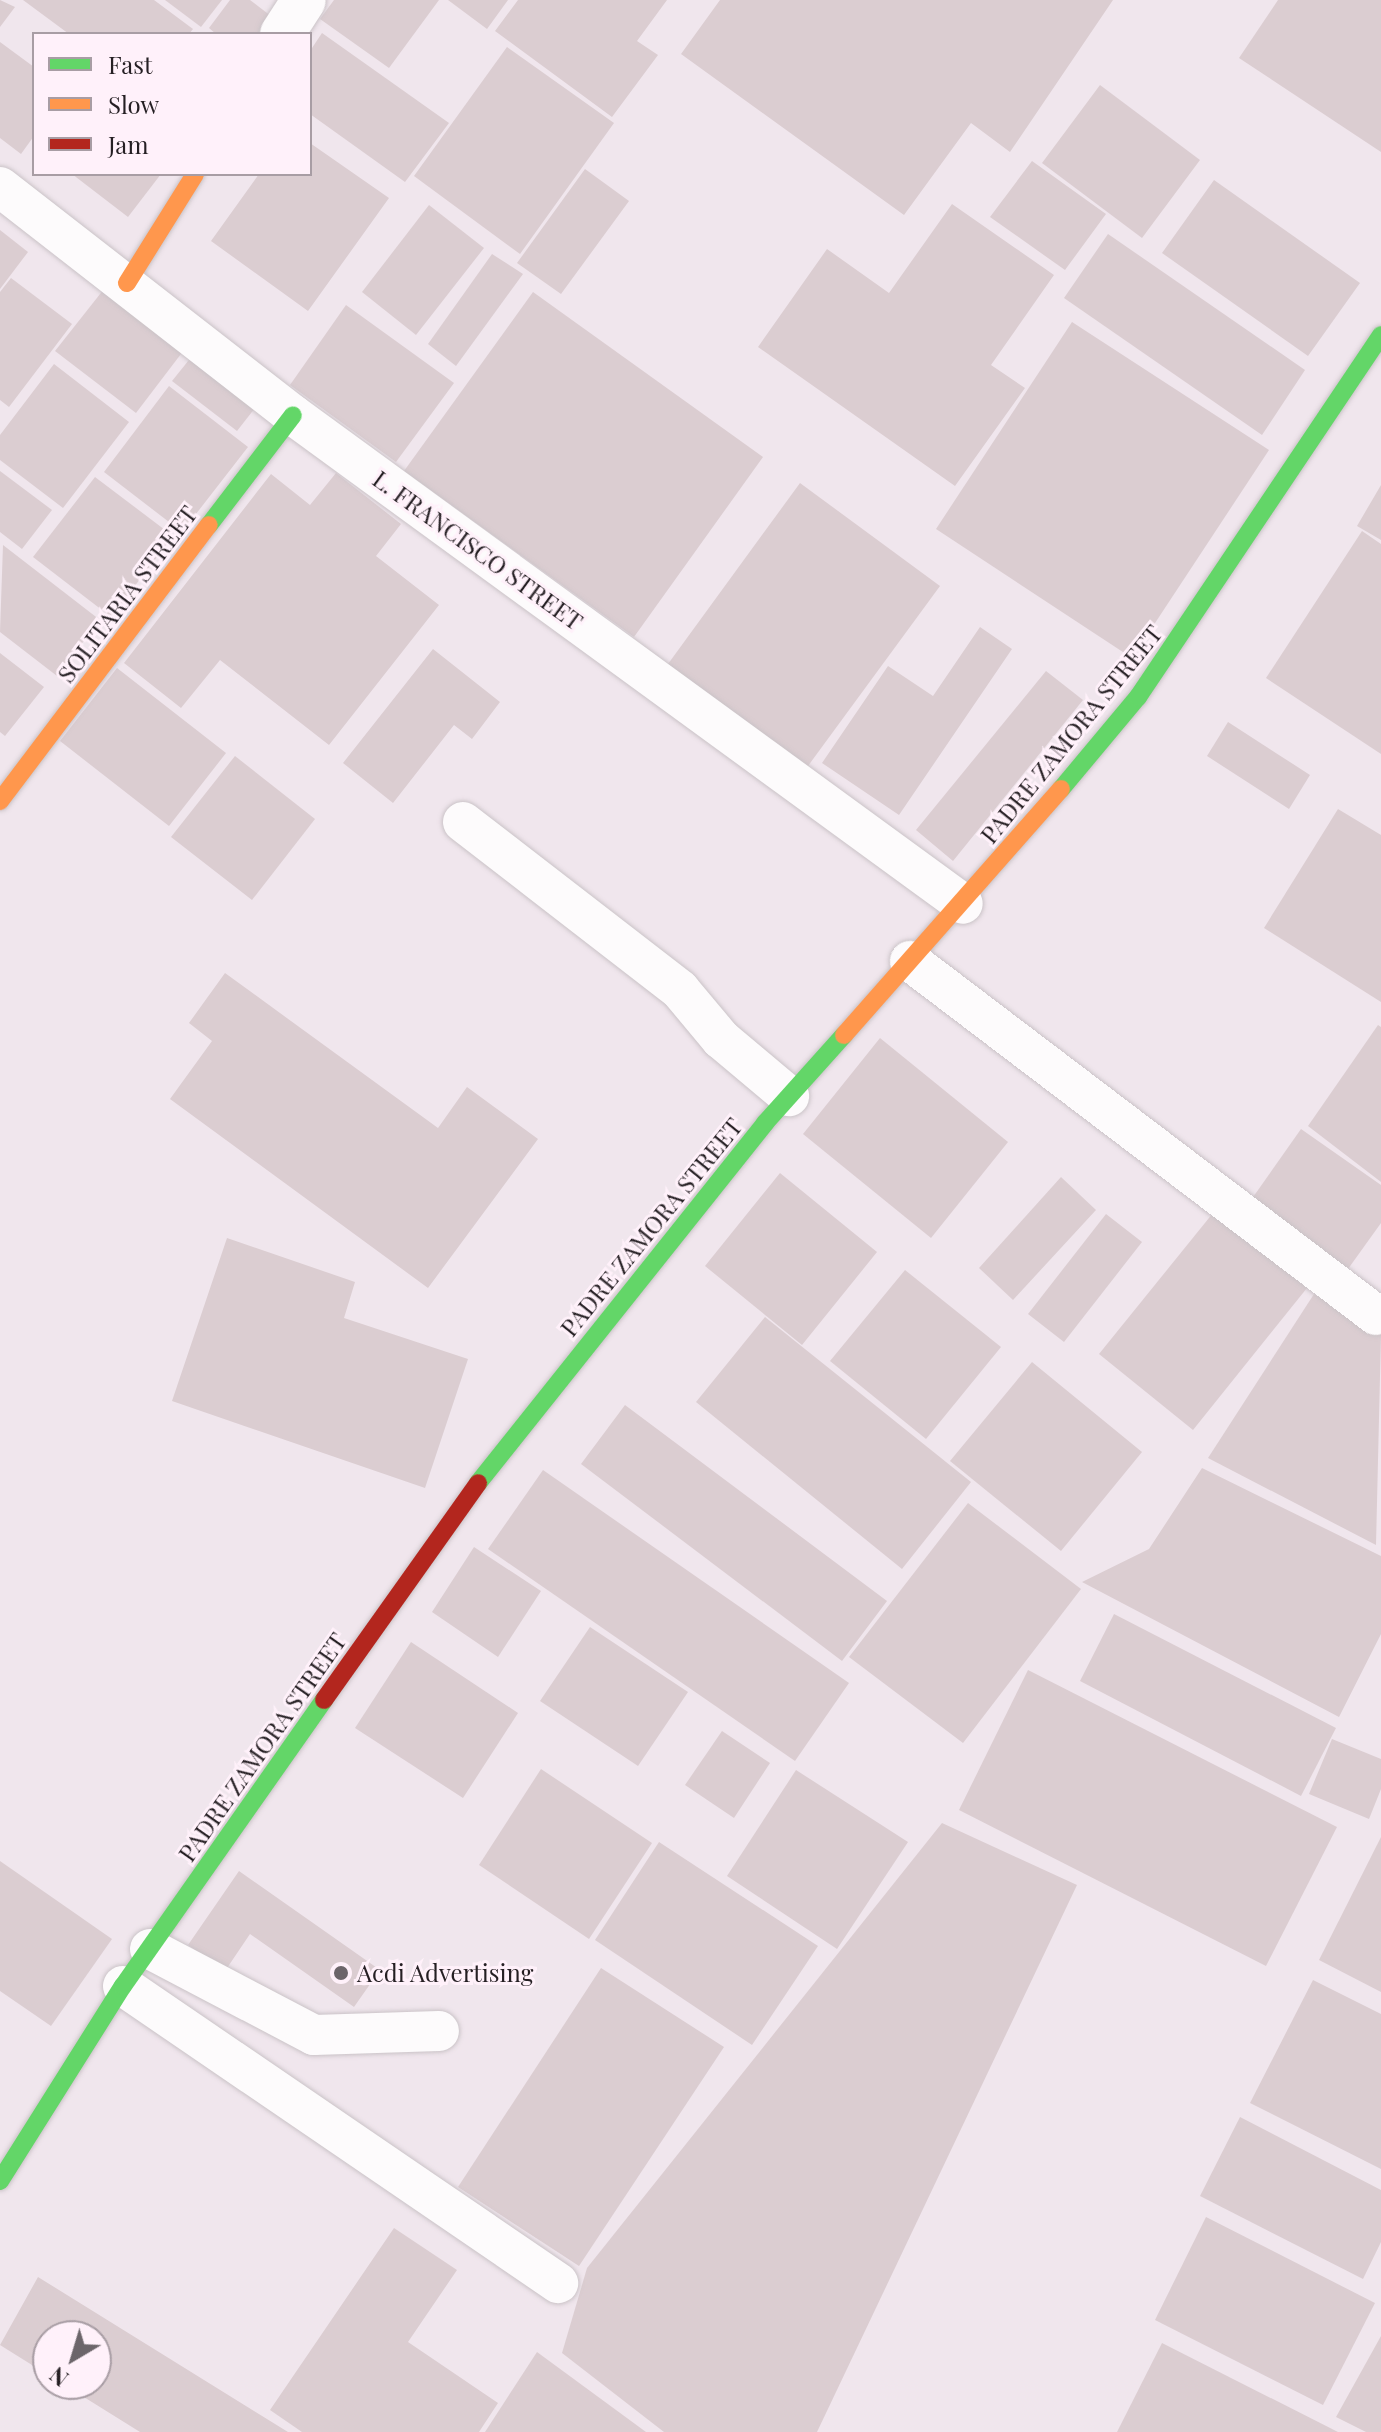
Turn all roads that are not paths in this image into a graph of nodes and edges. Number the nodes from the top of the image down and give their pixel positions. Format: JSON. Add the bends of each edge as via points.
{"nodes":[{"id":1,"x":304,"y":0,"type":"edge"},
{"id":2,"x":283,"y":32,"type":"edge"},
{"id":3,"x":194,"y":176,"type":"edge"},
{"id":4,"x":0,"y":187,"type":"edge"},
{"id":5,"x":127,"y":283,"type":"junction"},
{"id":6,"x":1381,"y":335,"type":"edge"},
{"id":7,"x":293,"y":415,"type":"junction"},
{"id":8,"x":2,"y":793,"type":"edge"},
{"id":9,"x":463,"y":822,"type":"dead end"},
{"id":10,"x":963,"y":904,"type":"junction"},
{"id":11,"x":910,"y":961,"type":"junction"},
{"id":12,"x":789,"y":1096,"type":"junction"},
{"id":13,"x":1376,"y":1315,"type":"dead end"},
{"id":14,"x":150,"y":1949,"type":"junction"},
{"id":15,"x":123,"y":1986,"type":"junction"},
{"id":16,"x":439,"y":2031,"type":"dead end"},
{"id":17,"x":0,"y":2181,"type":"edge"},
{"id":18,"x":558,"y":2283,"type":"dead end"}],
"edges":[{"from":1,"to":2,"type":"street"},
{"from":3,"to":5,"type":"street"},
{"from":4,"to":5,"type":"lane","name":"L. FRANCISCO STREET"},
{"from":5,"to":7,"type":"lane","name":"L. FRANCISCO STREET"},
{"from":6,"to":10,"type":"street","name":"PADRE ZAMORA STREET","via":[[1167,657]]},
{"from":7,"to":8,"type":"street","name":"SOLITARIA STREET"},
{"from":7,"to":10,"type":"lane","name":"L. FRANCISCO STREET"},
{"from":9,"to":12,"type":"lane","via":[[680,990],[721,1039]]},
{"from":10,"to":11,"type":"street","name":"PADRE ZAMORA STREET"},
{"from":11,"to":12,"type":"street","name":"PADRE ZAMORA STREET"},
{"from":11,"to":13,"type":"lane"},
{"from":12,"to":14,"type":"street","name":"PADRE ZAMORA STREET","via":[[466,1498]]},
{"from":14,"to":15,"type":"street","name":"PADRE ZAMORA STREET"},
{"from":14,"to":16,"type":"lane","via":[[314,2035]]},
{"from":15,"to":17,"type":"street","name":"PADRE ZAMORA STREET"},
{"from":15,"to":18,"type":"lane"}]}
